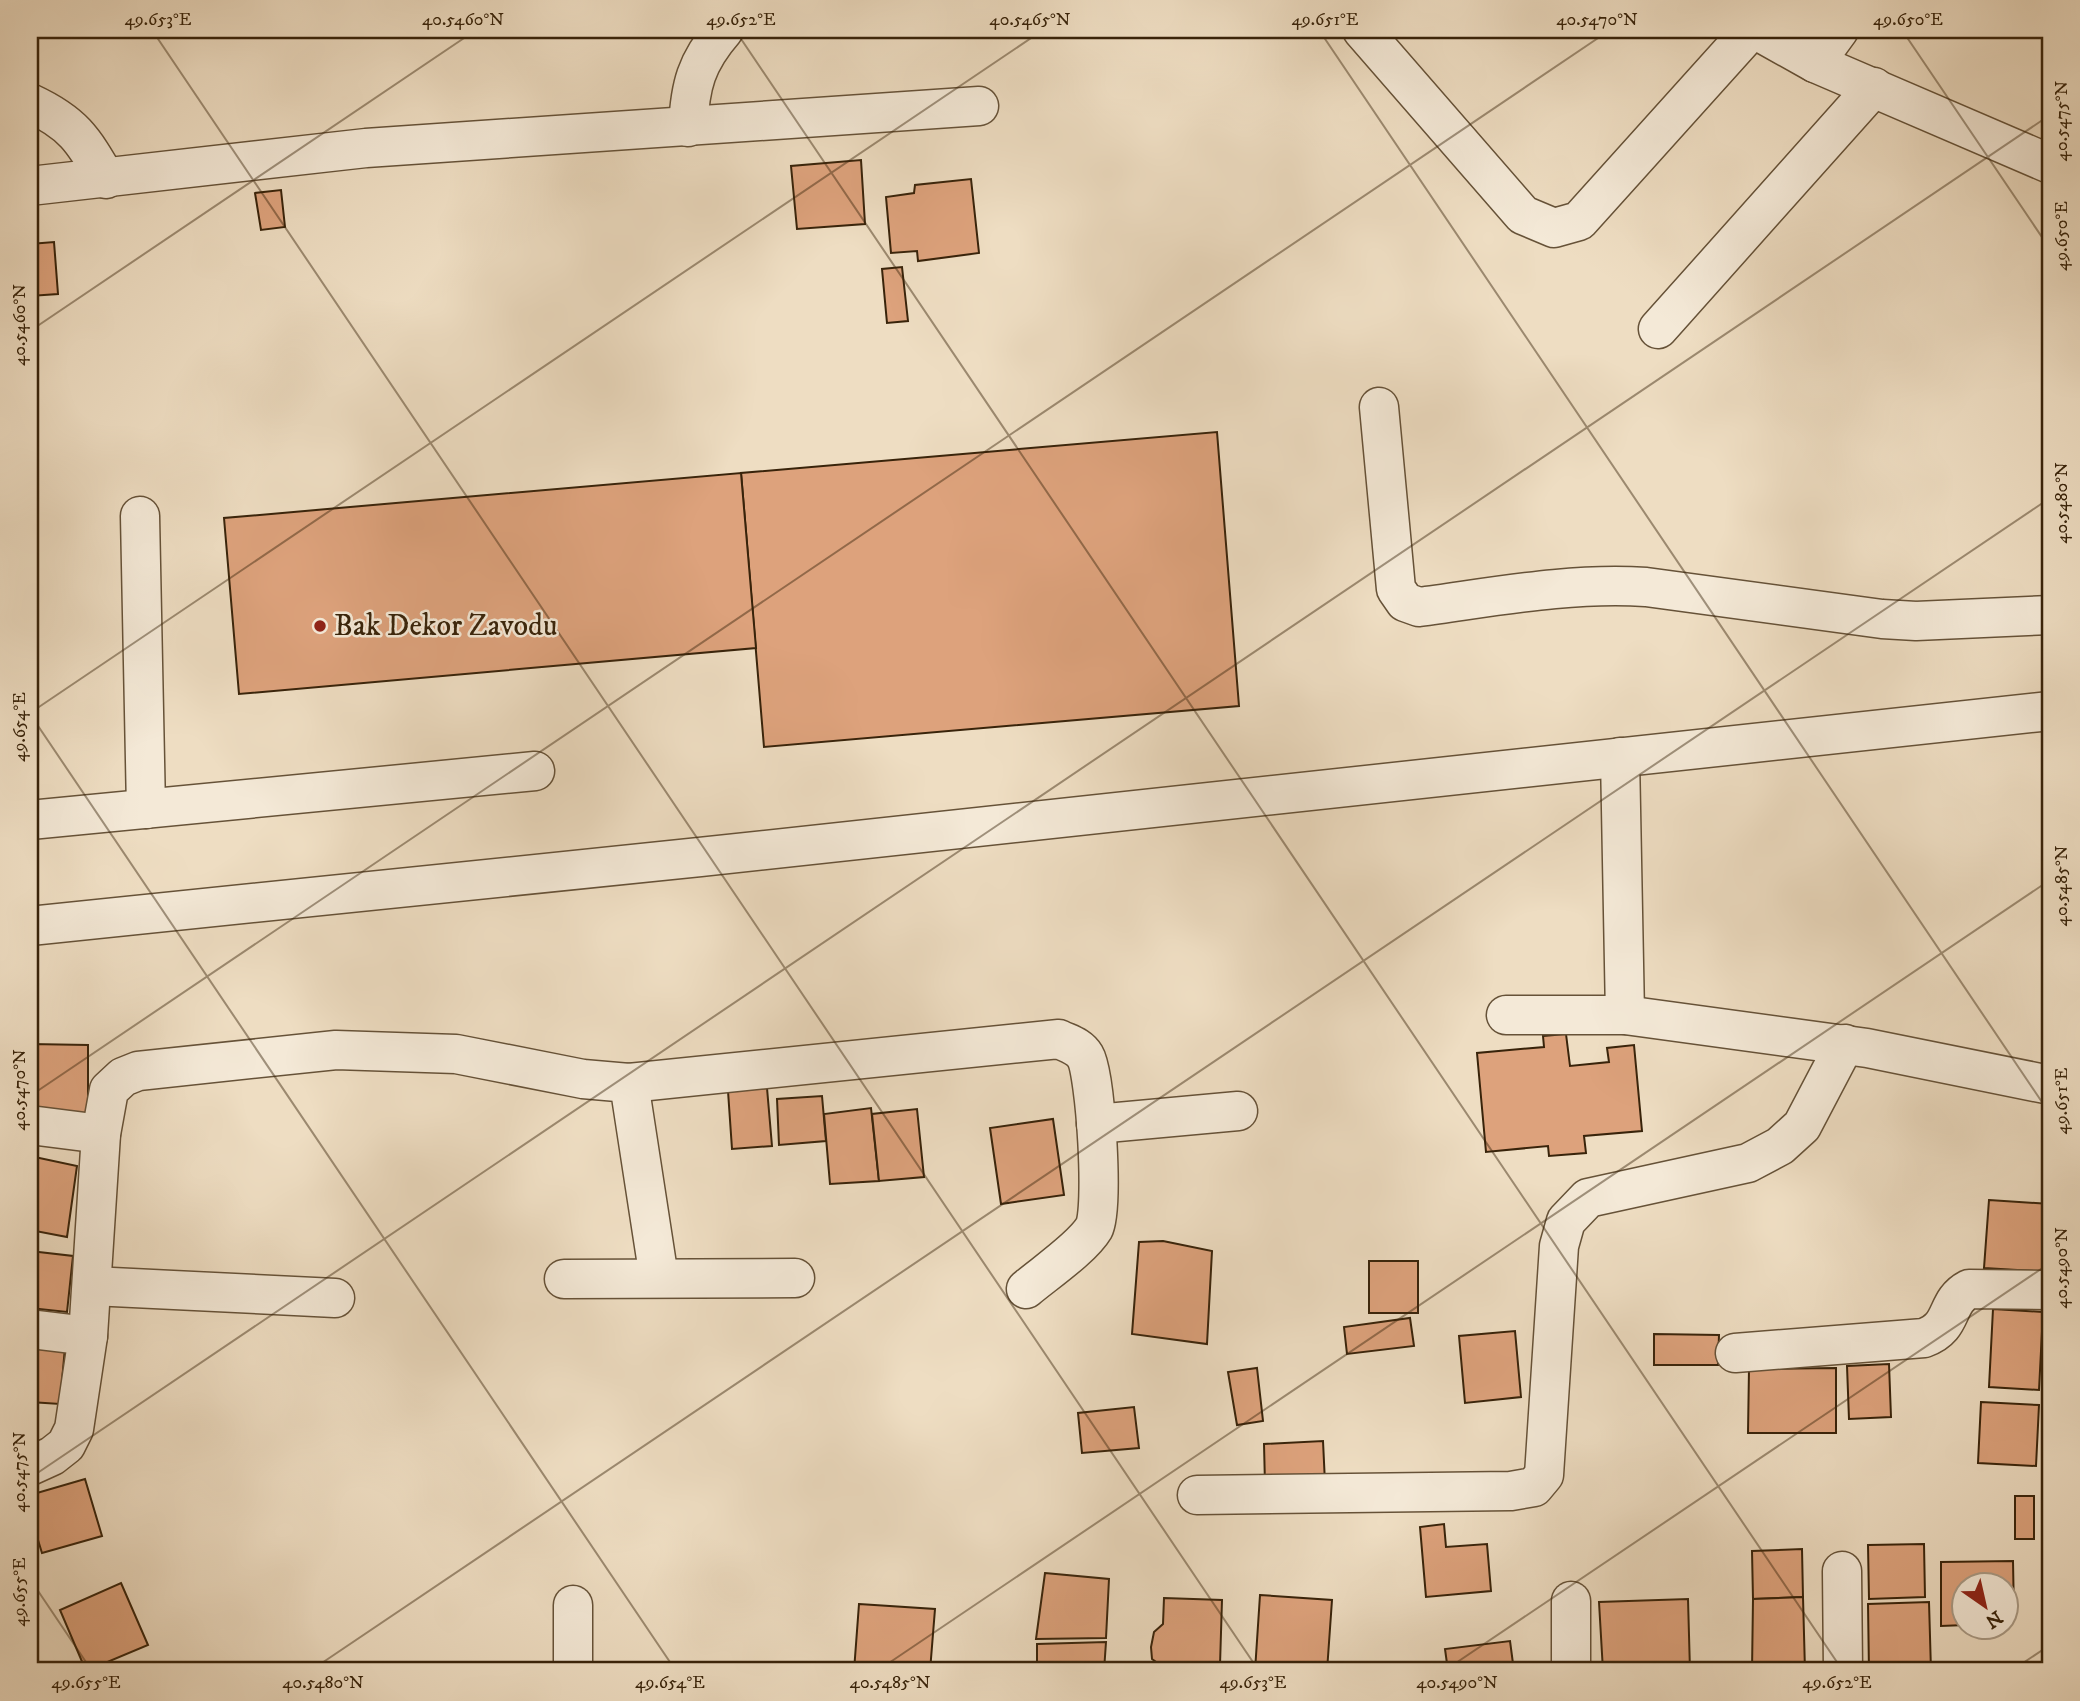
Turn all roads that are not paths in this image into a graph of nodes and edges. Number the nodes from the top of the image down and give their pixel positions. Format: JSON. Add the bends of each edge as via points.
{"nodes":[{"id":1,"x":723,"y":30,"type":"edge"},
{"id":2,"x":1362,"y":30,"type":"edge"},
{"id":3,"x":1754,"y":30,"type":"edge"},
{"id":4,"x":1839,"y":30,"type":"edge"},
{"id":5,"x":1815,"y":63,"type":"junction"},
{"id":6,"x":1874,"y":88,"type":"junction"},
{"id":7,"x":30,"y":103,"type":"edge"},
{"id":8,"x":979,"y":106,"type":"dead end"},
{"id":9,"x":688,"y":127,"type":"junction"},
{"id":10,"x":2050,"y":164,"type":"edge"},
{"id":11,"x":106,"y":179,"type":"junction"},
{"id":12,"x":30,"y":186,"type":"edge"},
{"id":13,"x":1658,"y":329,"type":"dead end"},
{"id":14,"x":1379,"y":407,"type":"dead end"},
{"id":15,"x":139,"y":516,"type":"dead end"},
{"id":16,"x":2050,"y":615,"type":"edge"},
{"id":17,"x":2050,"y":711,"type":"edge"},
{"id":18,"x":1620,"y":757,"type":"junction"},
{"id":19,"x":535,"y":771,"type":"dead end"},
{"id":20,"x":146,"y":808,"type":"junction"},
{"id":21,"x":30,"y":820,"type":"edge"},
{"id":22,"x":30,"y":926,"type":"edge"},
{"id":23,"x":1625,"y":1015,"type":"junction"},
{"id":24,"x":1506,"y":1016,"type":"dead end"},
{"id":25,"x":1845,"y":1044,"type":"junction"},
{"id":26,"x":629,"y":1083,"type":"junction"},
{"id":27,"x":2050,"y":1085,"type":"edge"},
{"id":28,"x":1238,"y":1111,"type":"dead end"},
{"id":29,"x":1096,"y":1124,"type":"junction"},
{"id":30,"x":30,"y":1125,"type":"edge"},
{"id":31,"x":101,"y":1134,"type":"junction"},
{"id":32,"x":659,"y":1278,"type":"junction"},
{"id":33,"x":795,"y":1278,"type":"dead end"},
{"id":34,"x":564,"y":1279,"type":"dead end"},
{"id":35,"x":92,"y":1286,"type":"junction"},
{"id":36,"x":1026,"y":1289,"type":"dead end"},
{"id":37,"x":2050,"y":1290,"type":"edge"},
{"id":38,"x":335,"y":1298,"type":"dead end"},
{"id":39,"x":30,"y":1329,"type":"edge"},
{"id":40,"x":88,"y":1336,"type":"junction"},
{"id":41,"x":1735,"y":1353,"type":"dead end"},
{"id":42,"x":30,"y":1466,"type":"edge"},
{"id":43,"x":1197,"y":1495,"type":"dead end"},
{"id":44,"x":1842,"y":1571,"type":"dead end"},
{"id":45,"x":1571,"y":1601,"type":"dead end"},
{"id":46,"x":573,"y":1605,"type":"dead end"},
{"id":47,"x":573,"y":1671,"type":"edge"},
{"id":48,"x":1572,"y":1671,"type":"edge"},
{"id":49,"x":1843,"y":1671,"type":"edge"}],
"edges":[{"from":1,"to":9,"type":"street","via":[[699,66],[690,92]]},
{"from":2,"to":3,"type":"street","via":[[1523,215],[1554,228],[1579,221]]},
{"from":3,"to":5,"type":"street"},
{"from":4,"to":5,"type":"street"},
{"from":5,"to":6,"type":"street"},
{"from":6,"to":10,"type":"street"},
{"from":6,"to":13,"type":"street"},
{"from":7,"to":11,"type":"street","via":[[55,115],[84,141]]},
{"from":8,"to":9,"type":"street"},
{"from":9,"to":11,"type":"street","via":[[366,148]]},
{"from":11,"to":12,"type":"street"},
{"from":14,"to":16,"type":"street","via":[[1396,589],[1405,602],[1419,607],[1615,585],[1882,619]]},
{"from":15,"to":20,"type":"street"},
{"from":17,"to":18,"type":"street"},
{"from":18,"to":22,"type":"street"},
{"from":18,"to":23,"type":"street"},
{"from":19,"to":20,"type":"street"},
{"from":20,"to":21,"type":"street"},
{"from":23,"to":24,"type":"street"},
{"from":23,"to":25,"type":"street"},
{"from":25,"to":27,"type":"street"},
{"from":25,"to":43,"type":"street","via":[[1802,1126],[1780,1146],[1748,1163],[1588,1198],[1566,1221],[1559,1246],[1544,1475],[1534,1487]]},
{"from":26,"to":29,"type":"street","via":[[1059,1040],[1079,1048],[1087,1059]]},
{"from":26,"to":31,"type":"street","via":[[583,1079],[456,1054],[336,1050],[138,1071],[109,1090]]},
{"from":26,"to":32,"type":"street"},
{"from":28,"to":29,"type":"street"},
{"from":29,"to":36,"type":"street","via":[[1095,1226],[1083,1242]]},
{"from":30,"to":31,"type":"street"},
{"from":31,"to":35,"type":"street"},
{"from":32,"to":33,"type":"street"},
{"from":32,"to":34,"type":"street"},
{"from":35,"to":38,"type":"street"},
{"from":35,"to":40,"type":"street"},
{"from":37,"to":41,"type":"street","via":[[1969,1289],[1959,1294],[1942,1328],[1924,1338]]},
{"from":39,"to":40,"type":"street"},
{"from":40,"to":42,"type":"street","via":[[74,1429],[66,1445]]},
{"from":44,"to":49,"type":"street"},
{"from":45,"to":48,"type":"street"},
{"from":46,"to":47,"type":"street"}]}
